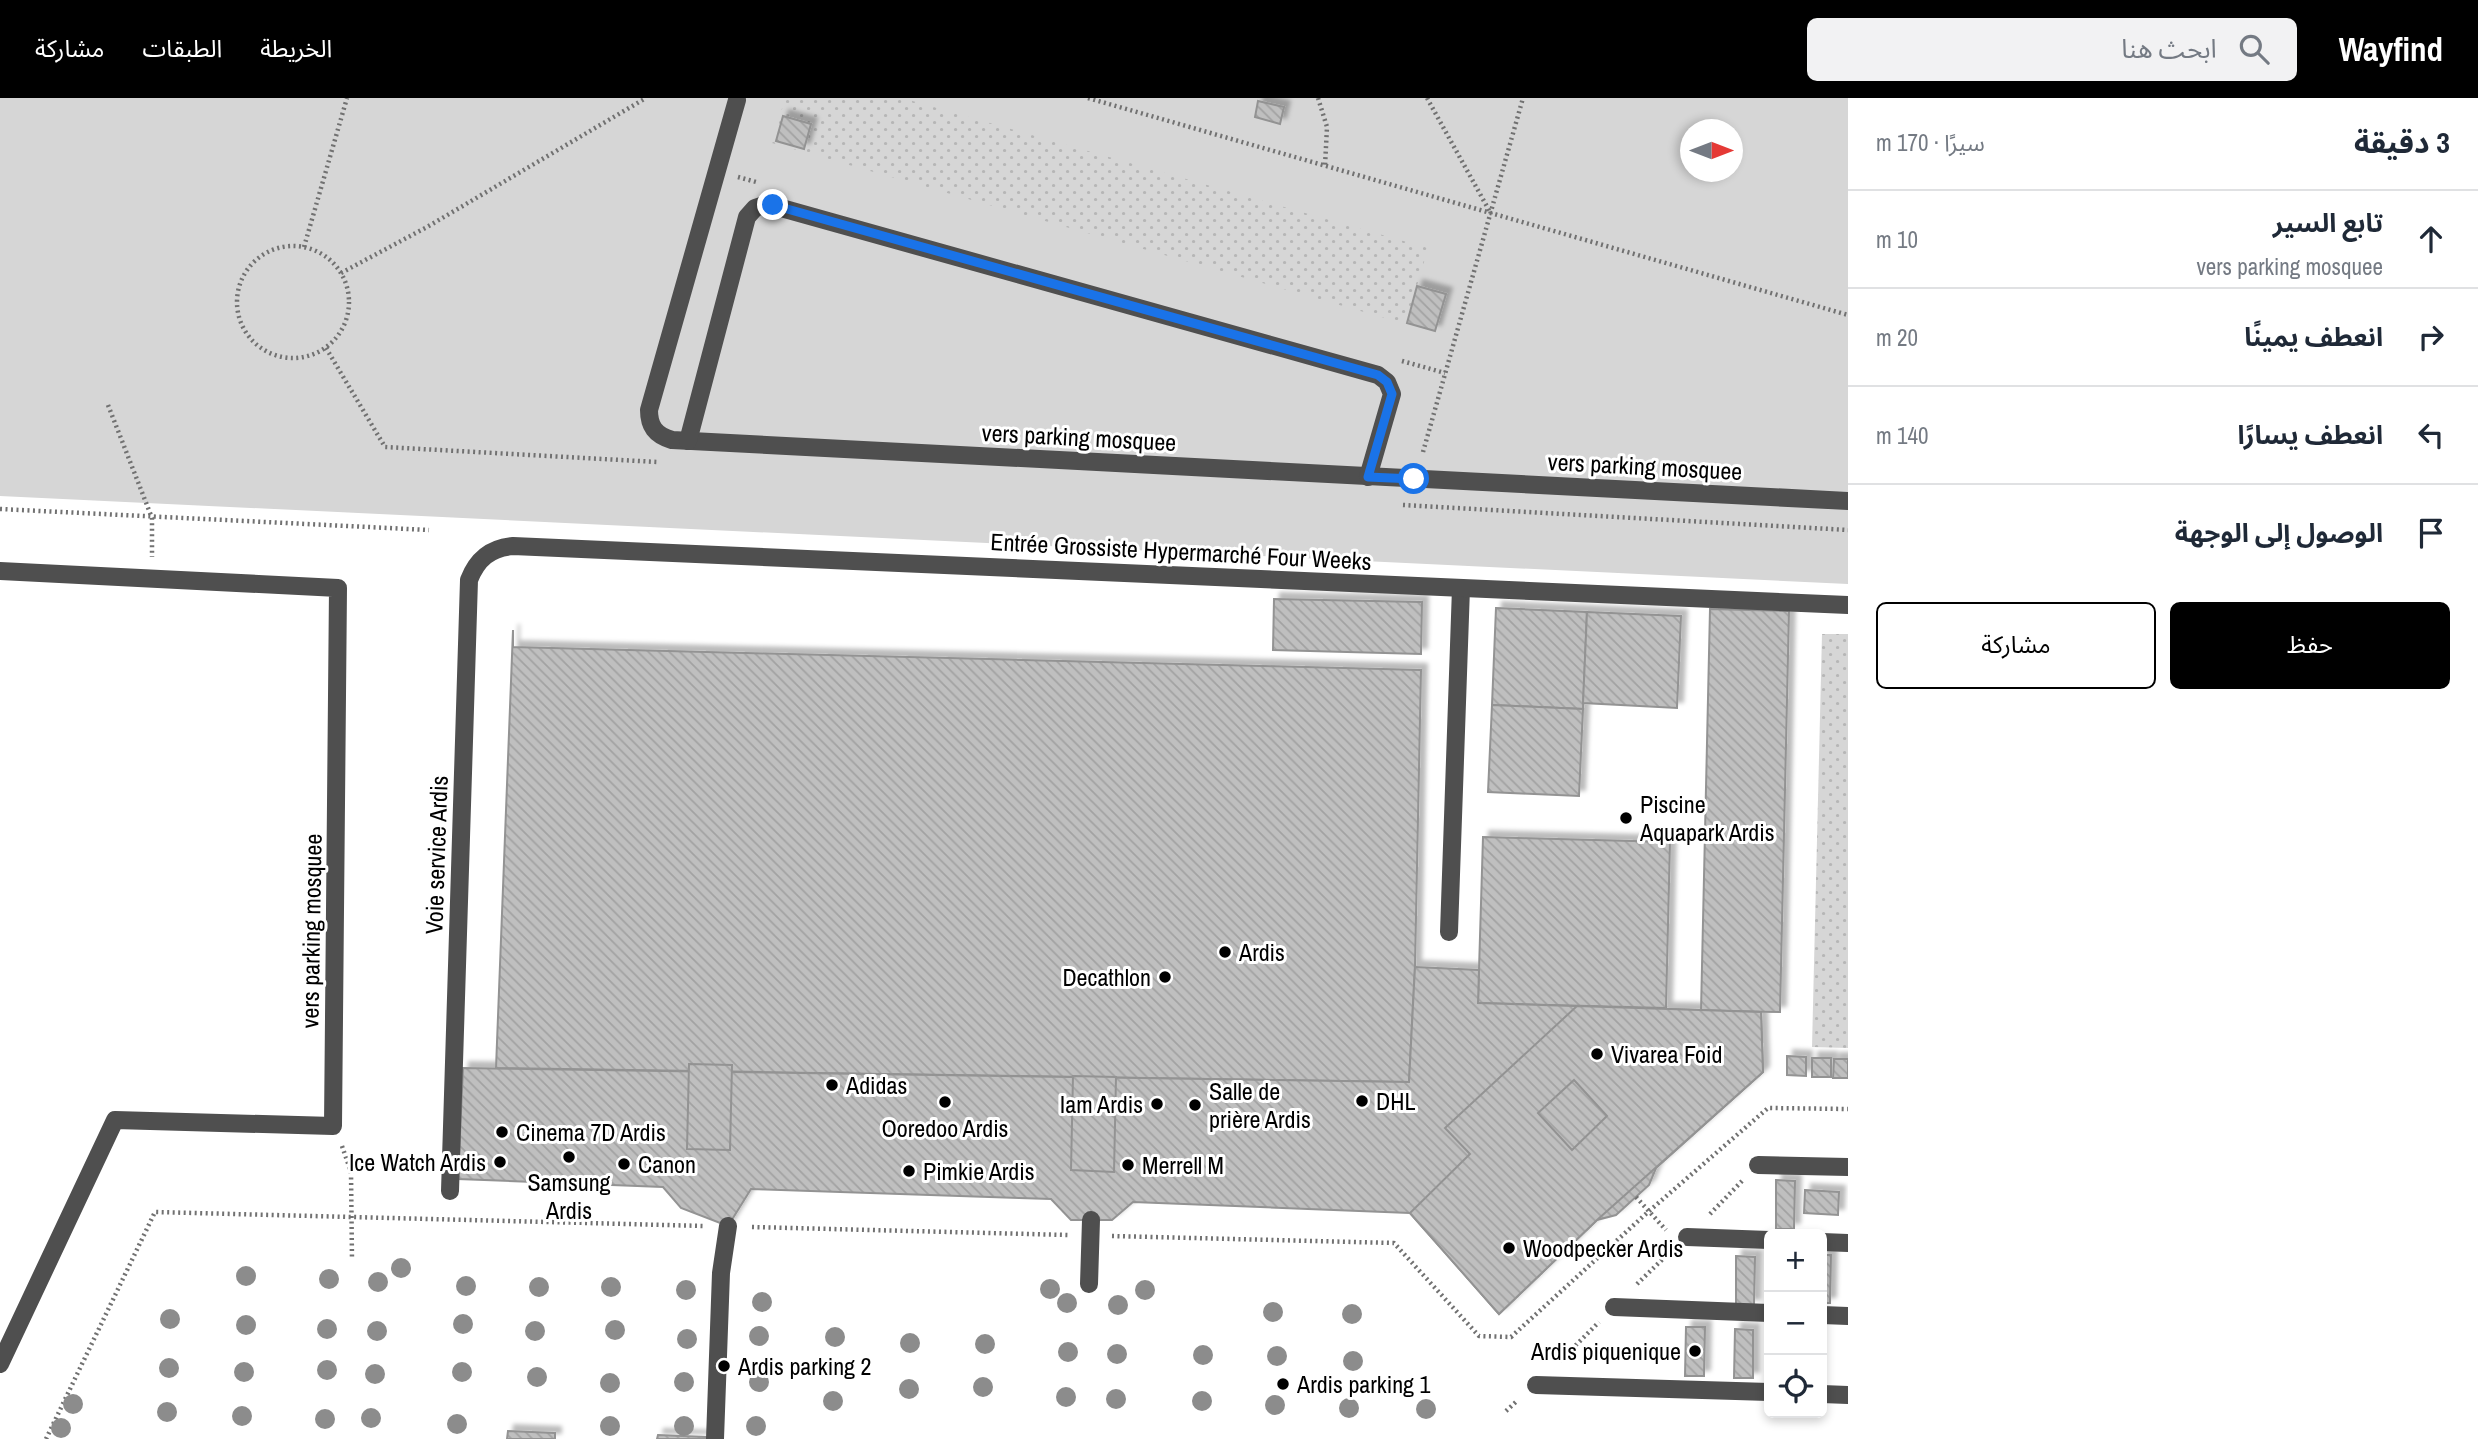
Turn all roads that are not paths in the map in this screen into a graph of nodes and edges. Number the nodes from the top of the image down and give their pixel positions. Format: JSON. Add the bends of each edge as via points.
{"nodes":[{"id":1,"x":737,"y":100,"type":"dead end"},
{"id":2,"x":688,"y":441,"type":"junction"},
{"id":3,"x":1368,"y":477,"type":"junction"},
{"id":4,"x":1848,"y":501,"type":"edge"},
{"id":5,"x":513,"y":546,"type":"joint"},
{"id":6,"x":0,"y":571,"type":"edge"},
{"id":7,"x":1461,"y":588,"type":"junction"},
{"id":8,"x":1848,"y":605,"type":"edge"},
{"id":9,"x":1449,"y":932,"type":"dead end"},
{"id":10,"x":1758,"y":1165,"type":"dead end"},
{"id":11,"x":1848,"y":1167,"type":"edge"},
{"id":12,"x":450,"y":1191,"type":"dead end"},
{"id":13,"x":728,"y":1226,"type":"road end"},
{"id":14,"x":1090,"y":1228,"type":"road end"},
{"id":15,"x":1680,"y":1237,"type":"road end"},
{"id":16,"x":1764,"y":1240,"type":"edge"},
{"id":17,"x":1827,"y":1242,"type":"edge"},
{"id":18,"x":1848,"y":1242,"type":"edge"},
{"id":19,"x":1089,"y":1284,"type":"dead end"},
{"id":20,"x":1614,"y":1307,"type":"dead end"},
{"id":21,"x":1764,"y":1313,"type":"edge"},
{"id":22,"x":1827,"y":1315,"type":"edge"},
{"id":23,"x":1848,"y":1316,"type":"edge"},
{"id":24,"x":0,"y":1364,"type":"edge"},
{"id":25,"x":1536,"y":1385,"type":"dead end"},
{"id":26,"x":1764,"y":1392,"type":"edge"},
{"id":27,"x":1827,"y":1394,"type":"edge"},
{"id":28,"x":1848,"y":1395,"type":"edge"},
{"id":29,"x":715,"y":1439,"type":"edge"}],
"edges":[{"from":1,"to":2,"type":"street","name":"vers parking mosquee","via":[[649,410],[653,430],[661,437]]},
{"from":2,"to":3,"type":"street","name":"vers parking mosquee"},
{"from":2,"to":3,"type":"street","via":[[747,217],[767,204],[1378,375],[1392,394]]},
{"from":3,"to":4,"type":"street","name":"vers parking mosquee"},
{"from":5,"to":7,"type":"street","name":"Entrée Grossiste Hypermarché Four Weeks"},
{"from":5,"to":12,"type":"street","name":"Voie service Ardis","via":[[483,557],[469,580]]},
{"from":6,"to":24,"type":"street","name":"vers parking mosquee","via":[[338,588],[333,1126],[115,1120]]},
{"from":7,"to":8,"type":"street","name":"Entrée Grossiste Hypermarché Four Weeks"},
{"from":7,"to":9,"type":"street"},
{"from":10,"to":11,"type":"street"},
{"from":13,"to":29,"type":"street","via":[[721,1273]]},
{"from":14,"to":19,"type":"street"},
{"from":15,"to":16,"type":"street"},
{"from":17,"to":18,"type":"street"},
{"from":20,"to":21,"type":"street"},
{"from":22,"to":23,"type":"street"},
{"from":25,"to":26,"type":"street"},
{"from":27,"to":28,"type":"street"}]}
